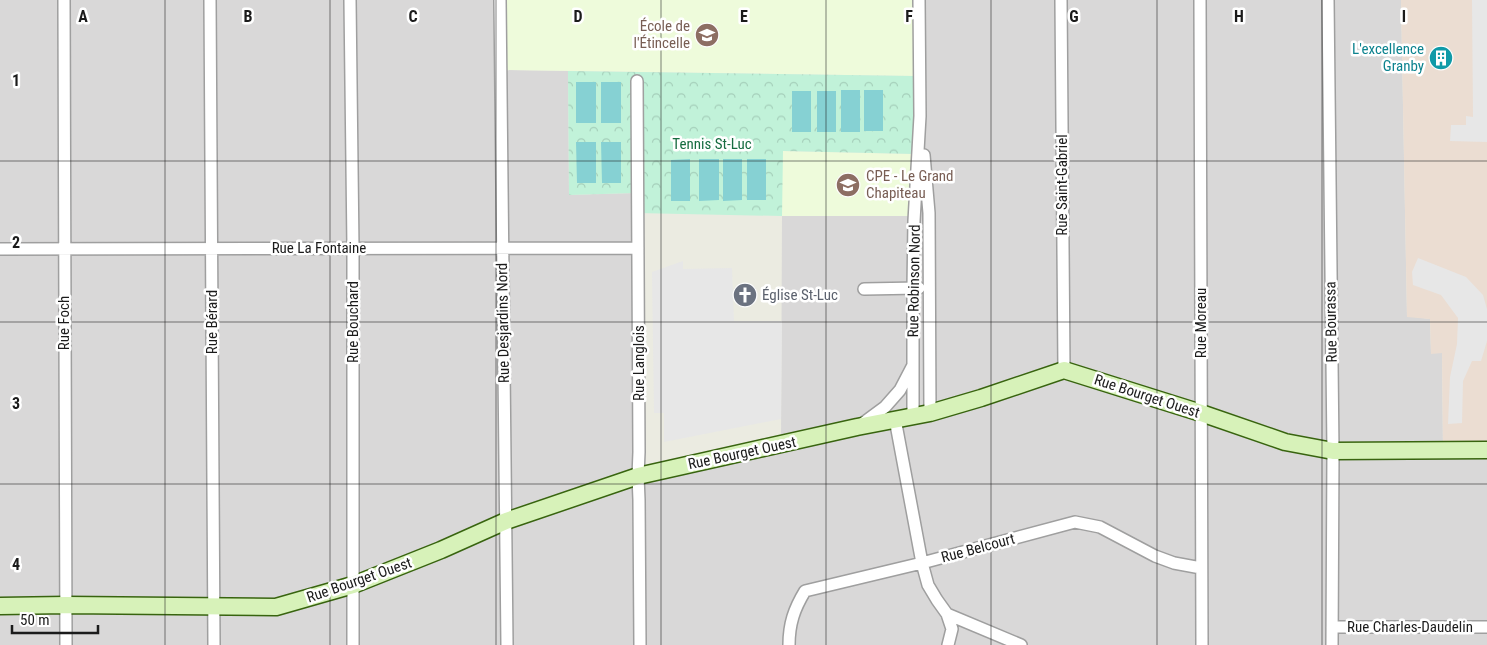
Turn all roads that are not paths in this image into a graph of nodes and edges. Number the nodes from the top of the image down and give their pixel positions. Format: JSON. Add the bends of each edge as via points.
{"nodes":[{"id":1,"x":64,"y":0,"type":"edge"},
{"id":2,"x":210,"y":0,"type":"edge"},
{"id":3,"x":350,"y":0,"type":"edge"},
{"id":4,"x":500,"y":0,"type":"edge"},
{"id":5,"x":920,"y":0,"type":"edge"},
{"id":6,"x":1061,"y":0,"type":"edge"},
{"id":7,"x":1200,"y":0,"type":"edge"},
{"id":8,"x":1328,"y":0,"type":"edge"},
{"id":9,"x":637,"y":81,"type":"dead end"},
{"id":10,"x":920,"y":116,"type":"junction"},
{"id":11,"x":0,"y":248,"type":"edge"},
{"id":12,"x":212,"y":248,"type":"junction"},
{"id":13,"x":354,"y":248,"type":"junction"},
{"id":14,"x":503,"y":248,"type":"junction"},
{"id":15,"x":638,"y":248,"type":"junction"},
{"id":16,"x":64,"y":249,"type":"junction"},
{"id":17,"x":912,"y":288,"type":"junction"},
{"id":18,"x":929,"y":288,"type":"junction"},
{"id":19,"x":864,"y":289,"type":"dead end"},
{"id":20,"x":912,"y":366,"type":"junction"},
{"id":21,"x":1064,"y":370,"type":"junction"},
{"id":22,"x":1201,"y":412,"type":"junction"},
{"id":23,"x":930,"y":413,"type":"junction"},
{"id":24,"x":913,"y":415,"type":"junction"},
{"id":25,"x":895,"y":419,"type":"junction"},
{"id":26,"x":857,"y":427,"type":"junction"},
{"id":27,"x":1487,"y":450,"type":"edge"},
{"id":28,"x":1333,"y":451,"type":"junction"},
{"id":29,"x":638,"y":476,"type":"junction"},
{"id":30,"x":506,"y":521,"type":"junction"},
{"id":31,"x":922,"y":562,"type":"junction"},
{"id":32,"x":1201,"y":568,"type":"junction"},
{"id":33,"x":353,"y":585,"type":"junction"},
{"id":34,"x":66,"y":605,"type":"junction"},
{"id":35,"x":0,"y":606,"type":"edge"},
{"id":36,"x":214,"y":607,"type":"junction"},
{"id":37,"x":947,"y":614,"type":"junction"},
{"id":38,"x":1332,"y":627,"type":"junction"},
{"id":39,"x":1487,"y":627,"type":"edge"},
{"id":40,"x":66,"y":645,"type":"edge"},
{"id":41,"x":214,"y":645,"type":"edge"},
{"id":42,"x":353,"y":645,"type":"edge"},
{"id":43,"x":507,"y":645,"type":"edge"},
{"id":44,"x":640,"y":645,"type":"edge"},
{"id":45,"x":789,"y":645,"type":"edge"},
{"id":46,"x":948,"y":645,"type":"edge"},
{"id":47,"x":1021,"y":645,"type":"edge"},
{"id":48,"x":1202,"y":645,"type":"edge"},
{"id":49,"x":1332,"y":645,"type":"edge"}],
"edges":[{"from":1,"to":16,"type":"street","name":"Rue Foch"},
{"from":2,"to":12,"type":"street","name":"Rue Bérard"},
{"from":3,"to":13,"type":"street","name":"Rue Bouchard"},
{"from":4,"to":14,"type":"street","name":"Rue Desjardins Nord"},
{"from":5,"to":10,"type":"street","name":"Rue Robinson Nord"},
{"from":6,"to":21,"type":"street","name":"Rue Saint-Gabriel"},
{"from":7,"to":22,"type":"street","name":"Rue Moreau"},
{"from":8,"to":28,"type":"street","name":"Rue Bourassa"},
{"from":9,"to":15,"type":"street","name":"Rue Langlois"},
{"from":10,"to":17,"type":"street","name":"Rue Robinson Nord"},
{"from":10,"to":18,"type":"street","name":"Rue Robinson Nord","via":[[929,212]]},
{"from":11,"to":16,"type":"street","name":"Rue La Fontaine"},
{"from":12,"to":13,"type":"street","name":"Rue La Fontaine"},
{"from":12,"to":16,"type":"street","name":"Rue La Fontaine"},
{"from":12,"to":36,"type":"street","name":"Rue Bérard"},
{"from":13,"to":14,"type":"street","name":"Rue La Fontaine"},
{"from":13,"to":33,"type":"street","name":"Rue Bouchard"},
{"from":14,"to":15,"type":"street","name":"Rue La Fontaine"},
{"from":14,"to":30,"type":"street","name":"Rue Desjardins Nord"},
{"from":15,"to":29,"type":"street","name":"Rue Langlois"},
{"from":16,"to":34,"type":"street","name":"Rue Foch"},
{"from":17,"to":18,"type":"street"},
{"from":17,"to":19,"type":"street"},
{"from":17,"to":20,"type":"street","name":"Rue Robinson Nord"},
{"from":18,"to":23,"type":"street","name":"Rue Robinson Nord"},
{"from":20,"to":24,"type":"street","name":"Rue Robinson Nord"},
{"from":20,"to":26,"type":"street","via":[[900,390],[885,407]]},
{"from":21,"to":22,"type":"street","name":"Rue Bourget Ouest"},
{"from":21,"to":23,"type":"street","name":"Rue Bourget Ouest"},
{"from":22,"to":28,"type":"street","name":"Rue Bourget Ouest","via":[[1285,442]]},
{"from":22,"to":32,"type":"street","name":"Rue Moreau"},
{"from":23,"to":24,"type":"street","name":"Rue Bourget Ouest"},
{"from":24,"to":25,"type":"street","name":"Rue Bourget Ouest"},
{"from":25,"to":26,"type":"street","name":"Rue Bourget Ouest"},
{"from":25,"to":31,"type":"street"},
{"from":26,"to":29,"type":"street","name":"Rue Bourget Ouest"},
{"from":27,"to":28,"type":"street","name":"Rue Bourget Ouest"},
{"from":28,"to":38,"type":"street","name":"Rue Bourassa"},
{"from":29,"to":30,"type":"street","name":"Rue Bourget Ouest"},
{"from":29,"to":44,"type":"street","name":"Rue Langlois"},
{"from":30,"to":33,"type":"street","name":"Rue Bourget Ouest"},
{"from":30,"to":43,"type":"street","name":"Rue Desjardins Nord"},
{"from":31,"to":32,"type":"street","name":"Rue Belcourt","via":[[1075,522],[1100,527],[1155,556]]},
{"from":31,"to":37,"type":"street","via":[[928,585]]},
{"from":31,"to":45,"type":"street","name":"Rue Belcourt","via":[[805,591],[789,629]]},
{"from":32,"to":48,"type":"street","name":"Rue Moreau"},
{"from":33,"to":36,"type":"street","name":"Rue Bourget Ouest","via":[[276,607]]},
{"from":33,"to":42,"type":"street","name":"Rue Bouchard"},
{"from":34,"to":35,"type":"street","name":"Rue Bourget Ouest"},
{"from":34,"to":36,"type":"street","name":"Rue Bourget Ouest"},
{"from":34,"to":40,"type":"street","name":"Rue Foch"},
{"from":36,"to":41,"type":"street","name":"Rue Bérard"},
{"from":37,"to":46,"type":"street","via":[[952,629]]},
{"from":37,"to":47,"type":"street"},
{"from":38,"to":39,"type":"street","name":"Rue Charles-Daudelin"},
{"from":38,"to":49,"type":"street","name":"Rue Bourassa"}]}
